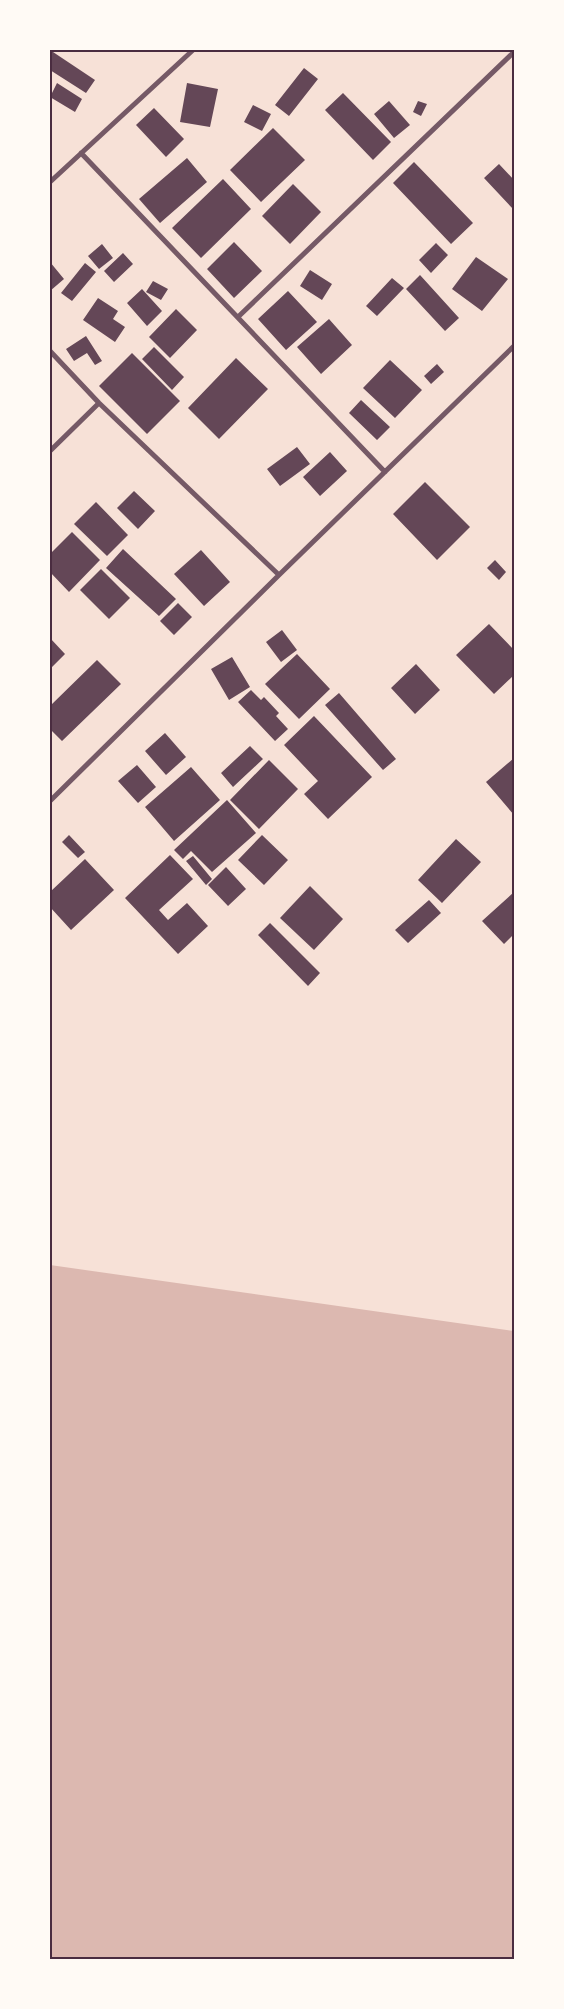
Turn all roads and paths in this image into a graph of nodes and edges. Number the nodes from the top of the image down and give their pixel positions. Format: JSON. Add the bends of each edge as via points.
{"nodes":[{"id":1,"x":193,"y":50,"type":"edge"},
{"id":2,"x":514,"y":52,"type":"edge"},
{"id":3,"x":81,"y":154,"type":"junction"},
{"id":4,"x":50,"y":182,"type":"edge"},
{"id":5,"x":238,"y":317,"type":"junction"},
{"id":6,"x":514,"y":346,"type":"edge"},
{"id":7,"x":50,"y":352,"type":"edge"},
{"id":8,"x":99,"y":403,"type":"junction"},
{"id":9,"x":50,"y":451,"type":"edge"},
{"id":10,"x":385,"y":472,"type":"junction"},
{"id":11,"x":279,"y":575,"type":"junction"},
{"id":12,"x":50,"y":802,"type":"edge"}],
"edges":[{"from":1,"to":3,"type":"street"},
{"from":2,"to":5,"type":"street"},
{"from":3,"to":4,"type":"street"},
{"from":3,"to":5,"type":"street"},
{"from":5,"to":10,"type":"street"},
{"from":6,"to":10,"type":"street"},
{"from":7,"to":8,"type":"street"},
{"from":8,"to":9,"type":"street"},
{"from":8,"to":11,"type":"street"},
{"from":10,"to":11,"type":"street"},
{"from":11,"to":12,"type":"street"}]}
